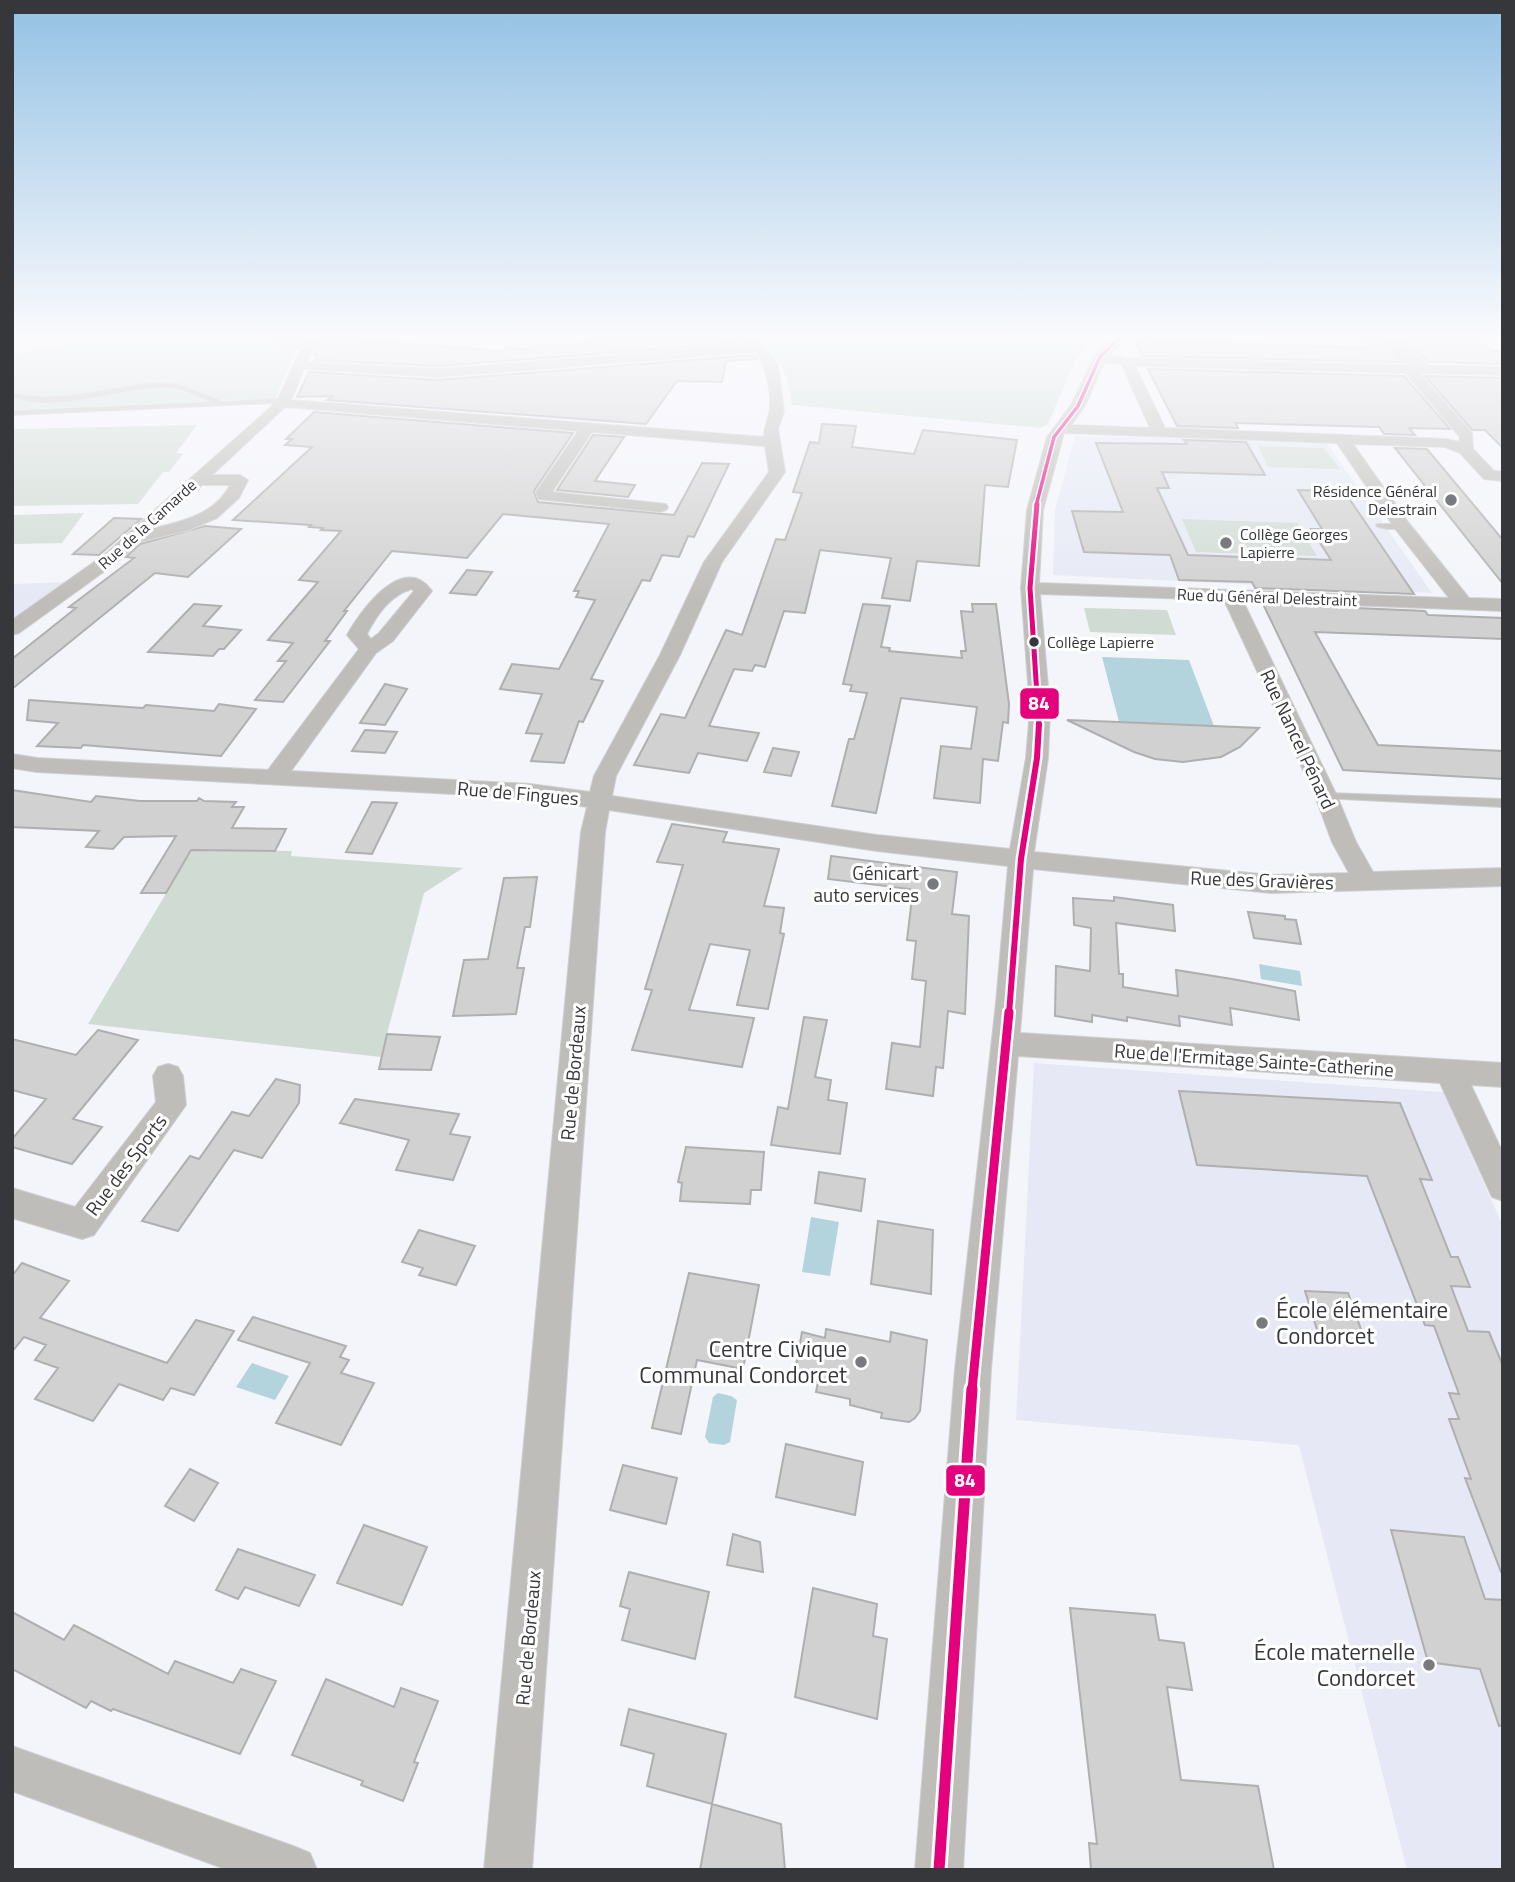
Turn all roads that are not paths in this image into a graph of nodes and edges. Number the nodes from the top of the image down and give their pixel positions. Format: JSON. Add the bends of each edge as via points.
{"nodes":[{"id":1,"x":258,"y":425,"type":"edge"},
{"id":2,"x":548,"y":425,"type":"edge"},
{"id":3,"x":772,"y":425,"type":"edge"},
{"id":4,"x":1063,"y":425,"type":"edge"},
{"id":5,"x":1156,"y":425,"type":"edge"},
{"id":6,"x":1458,"y":425,"type":"edge"},
{"id":7,"x":587,"y":428,"type":"junction"},
{"id":8,"x":1060,"y":429,"type":"junction"},
{"id":9,"x":1160,"y":433,"type":"junction"},
{"id":10,"x":1341,"y":438,"type":"junction"},
{"id":11,"x":772,"y":442,"type":"junction"},
{"id":12,"x":1465,"y":450,"type":"junction"},
{"id":13,"x":1497,"y":476,"type":"edge"},
{"id":14,"x":196,"y":480,"type":"junction"},
{"id":15,"x":1503,"y":490,"type":"edge"},
{"id":16,"x":660,"y":508,"type":"dead end"},
{"id":17,"x":1380,"y":526,"type":"dead end"},
{"id":18,"x":1402,"y":526,"type":"junction"},
{"id":19,"x":136,"y":537,"type":"junction"},
{"id":20,"x":1030,"y":588,"type":"junction"},
{"id":21,"x":1231,"y":596,"type":"junction"},
{"id":22,"x":1464,"y":604,"type":"junction"},
{"id":23,"x":1503,"y":605,"type":"edge"},
{"id":24,"x":12,"y":629,"type":"edge"},
{"id":25,"x":369,"y":649,"type":"dead end"},
{"id":26,"x":12,"y":761,"type":"edge"},
{"id":27,"x":275,"y":777,"type":"junction"},
{"id":28,"x":1326,"y":796,"type":"junction"},
{"id":29,"x":599,"y":802,"type":"junction"},
{"id":30,"x":1503,"y":803,"type":"edge"},
{"id":31,"x":1021,"y":859,"type":"junction"},
{"id":32,"x":1503,"y":877,"type":"edge"},
{"id":33,"x":1366,"y":882,"type":"junction"},
{"id":34,"x":1004,"y":1044,"type":"junction"},
{"id":35,"x":1450,"y":1072,"type":"junction"},
{"id":36,"x":1503,"y":1075,"type":"edge"},
{"id":37,"x":168,"y":1076,"type":"dead end"},
{"id":38,"x":1503,"y":1187,"type":"edge"},
{"id":39,"x":12,"y":1203,"type":"edge"},
{"id":40,"x":12,"y":1768,"type":"edge"},
{"id":41,"x":293,"y":1870,"type":"edge"},
{"id":42,"x":508,"y":1870,"type":"edge"},
{"id":43,"x":939,"y":1870,"type":"edge"}],
"edges":[{"from":1,"to":14,"type":"street","name":"Rue de la Camarde"},
{"from":2,"to":7,"type":"street"},
{"from":3,"to":11,"type":"street","name":"Rue de Bordeaux"},
{"from":4,"to":8,"type":"street"},
{"from":5,"to":9,"type":"street"},
{"from":6,"to":12,"type":"street","via":[[1467,436]]},
{"from":7,"to":11,"type":"street"},
{"from":7,"to":16,"type":"street","via":[[544,496]]},
{"from":8,"to":9,"type":"street"},
{"from":8,"to":20,"type":"street","via":[[1048,456],[1035,510]]},
{"from":9,"to":10,"type":"street"},
{"from":10,"to":12,"type":"street","via":[[1447,443]]},
{"from":10,"to":18,"type":"street"},
{"from":11,"to":29,"type":"street","name":"Rue de Bordeaux","via":[[777,472],[713,562],[670,656],[605,776]]},
{"from":12,"to":13,"type":"street"},
{"from":13,"to":15,"type":"street"},
{"from":14,"to":19,"type":"street","name":"Rue de la Camarde"},
{"from":14,"to":19,"type":"street","via":[[240,480],[222,506],[199,521]]},
{"from":17,"to":18,"type":"lane"},
{"from":18,"to":22,"type":"street"},
{"from":19,"to":24,"type":"street","name":"Rue de la Camarde"},
{"from":20,"to":21,"type":"street","name":"Rue du Général Delestraint"},
{"from":20,"to":31,"type":"street","via":[[1041,710]]},
{"from":21,"to":22,"type":"street","name":"Rue du Général Delestraint"},
{"from":21,"to":28,"type":"street","name":"Rue Nancel Pénard"},
{"from":22,"to":23,"type":"street","name":"Rue du Général Delestraint"},
{"from":25,"to":27,"type":"street"},
{"from":26,"to":27,"type":"street","name":"Rue de Fingues"},
{"from":27,"to":29,"type":"street","name":"Rue de Fingues","via":[[530,791]]},
{"from":28,"to":30,"type":"lane"},
{"from":28,"to":33,"type":"street","name":"Rue Nancel Pénard"},
{"from":29,"to":31,"type":"street","name":"Rue de Fingues"},
{"from":29,"to":42,"type":"street","name":"Rue de Bordeaux"},
{"from":31,"to":33,"type":"street","name":"Rue des Gravières","via":[[1271,884]]},
{"from":31,"to":34,"type":"street"},
{"from":32,"to":33,"type":"street","name":"Rue des Gravières"},
{"from":34,"to":35,"type":"street","name":"Rue de l'Ermitage Sainte-Catherine"},
{"from":34,"to":43,"type":"street","via":[[973,1369]]},
{"from":35,"to":36,"type":"street","name":"Rue de l'Ermitage Sainte-Catherine"},
{"from":35,"to":38,"type":"street"},
{"from":37,"to":39,"type":"street","name":"Rue des Sports","via":[[171,1105],[82,1224]]},
{"from":40,"to":41,"type":"street"}]}
